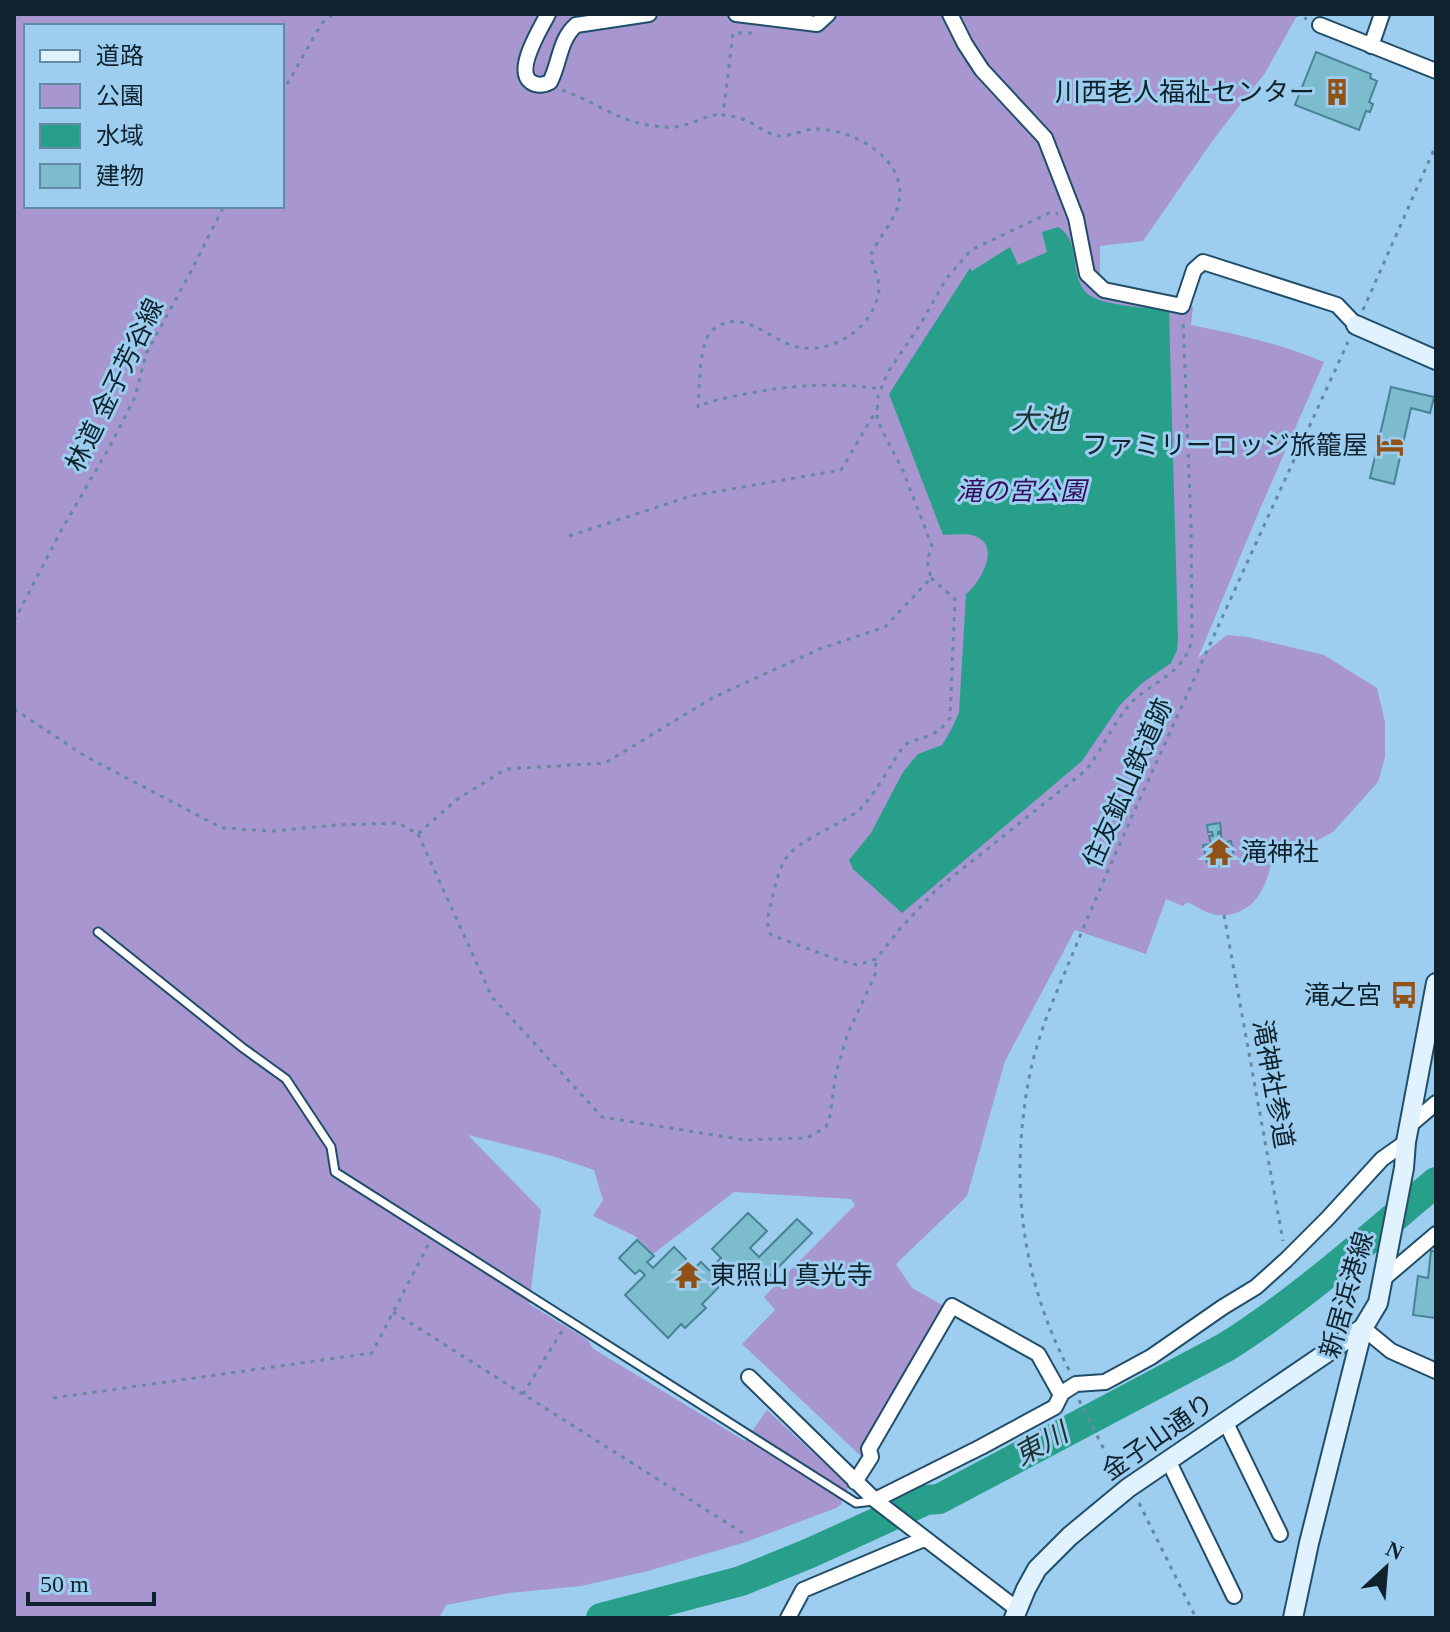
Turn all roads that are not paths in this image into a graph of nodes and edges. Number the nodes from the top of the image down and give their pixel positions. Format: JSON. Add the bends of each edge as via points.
{"nodes":[{"id":1,"x":548,"y":14,"type":"edge"},
{"id":2,"x":649,"y":14,"type":"edge"},
{"id":3,"x":736,"y":14,"type":"edge"},
{"id":4,"x":828,"y":14,"type":"edge"},
{"id":5,"x":950,"y":14,"type":"edge"},
{"id":6,"x":1382,"y":14,"type":"edge"},
{"id":7,"x":1320,"y":25,"type":"dead end"},
{"id":8,"x":1371,"y":46,"type":"junction"},
{"id":9,"x":1436,"y":71,"type":"edge"},
{"id":10,"x":1356,"y":325,"type":"joint"},
{"id":11,"x":1436,"y":360,"type":"edge"},
{"id":12,"x":98,"y":932,"type":"dead end"},
{"id":13,"x":1436,"y":983,"type":"edge"},
{"id":14,"x":1436,"y":1103,"type":"edge"},
{"id":15,"x":1408,"y":1134,"type":"junction"},
{"id":16,"x":1436,"y":1234,"type":"edge"},
{"id":17,"x":1382,"y":1280,"type":"junction"},
{"id":18,"x":1363,"y":1328,"type":"junction"},
{"id":19,"x":1436,"y":1371,"type":"edge"},
{"id":20,"x":749,"y":1377,"type":"dead end"},
{"id":21,"x":1061,"y":1395,"type":"junction"},
{"id":22,"x":1225,"y":1421,"type":"junction"},
{"id":23,"x":1168,"y":1460,"type":"junction"},
{"id":24,"x":855,"y":1482,"type":"junction"},
{"id":25,"x":876,"y":1502,"type":"junction"},
{"id":26,"x":1280,"y":1534,"type":"dead end"},
{"id":27,"x":921,"y":1537,"type":"junction"},
{"id":28,"x":1234,"y":1596,"type":"dead end"},
{"id":29,"x":1016,"y":1614,"type":"edge"},
{"id":30,"x":788,"y":1618,"type":"edge"},
{"id":31,"x":1293,"y":1618,"type":"edge"}],
"edges":[{"from":1,"to":2,"type":"street","via":[[526,62],[525,74],[535,84],[552,78],[560,50],[576,25]]},
{"from":3,"to":4,"type":"street","via":[[817,24]]},
{"from":5,"to":10,"type":"street","via":[[982,70],[1045,138],[1076,218],[1087,274],[1104,290],[1182,306],[1194,270],[1203,262],[1337,305]]},
{"from":6,"to":8,"type":"street"},
{"from":7,"to":8,"type":"street"},
{"from":8,"to":9,"type":"street"},
{"from":10,"to":11,"type":"main road"},
{"from":12,"to":25,"type":"lane","via":[[286,1079],[331,1147],[335,1172],[856,1503]]},
{"from":13,"to":15,"type":"main road","name":"新居浜港線"},
{"from":14,"to":15,"type":"street"},
{"from":15,"to":17,"type":"main road","name":"新居浜港線"},
{"from":15,"to":21,"type":"street","via":[[1256,1287],[1151,1357],[1105,1382]]},
{"from":16,"to":17,"type":"street"},
{"from":17,"to":18,"type":"main road","name":"新居浜港線","via":[[1378,1303]]},
{"from":18,"to":19,"type":"street","via":[[1391,1351]]},
{"from":18,"to":22,"type":"main road","name":"金子山通り"},
{"from":18,"to":31,"type":"main road","name":"新居浜港線"},
{"from":20,"to":24,"type":"street"},
{"from":21,"to":24,"type":"street","via":[[1038,1354],[952,1306]]},
{"from":21,"to":25,"type":"street","via":[[1055,1407]]},
{"from":22,"to":23,"type":"main road","name":"金子山通り"},
{"from":22,"to":26,"type":"street"},
{"from":23,"to":28,"type":"street"},
{"from":23,"to":29,"type":"main road","name":"金子山通り","via":[[1070,1536],[1037,1569]]},
{"from":24,"to":25,"type":"street"},
{"from":25,"to":27,"type":"street"},
{"from":27,"to":29,"type":"street"},
{"from":27,"to":30,"type":"street","via":[[803,1590]]}]}
